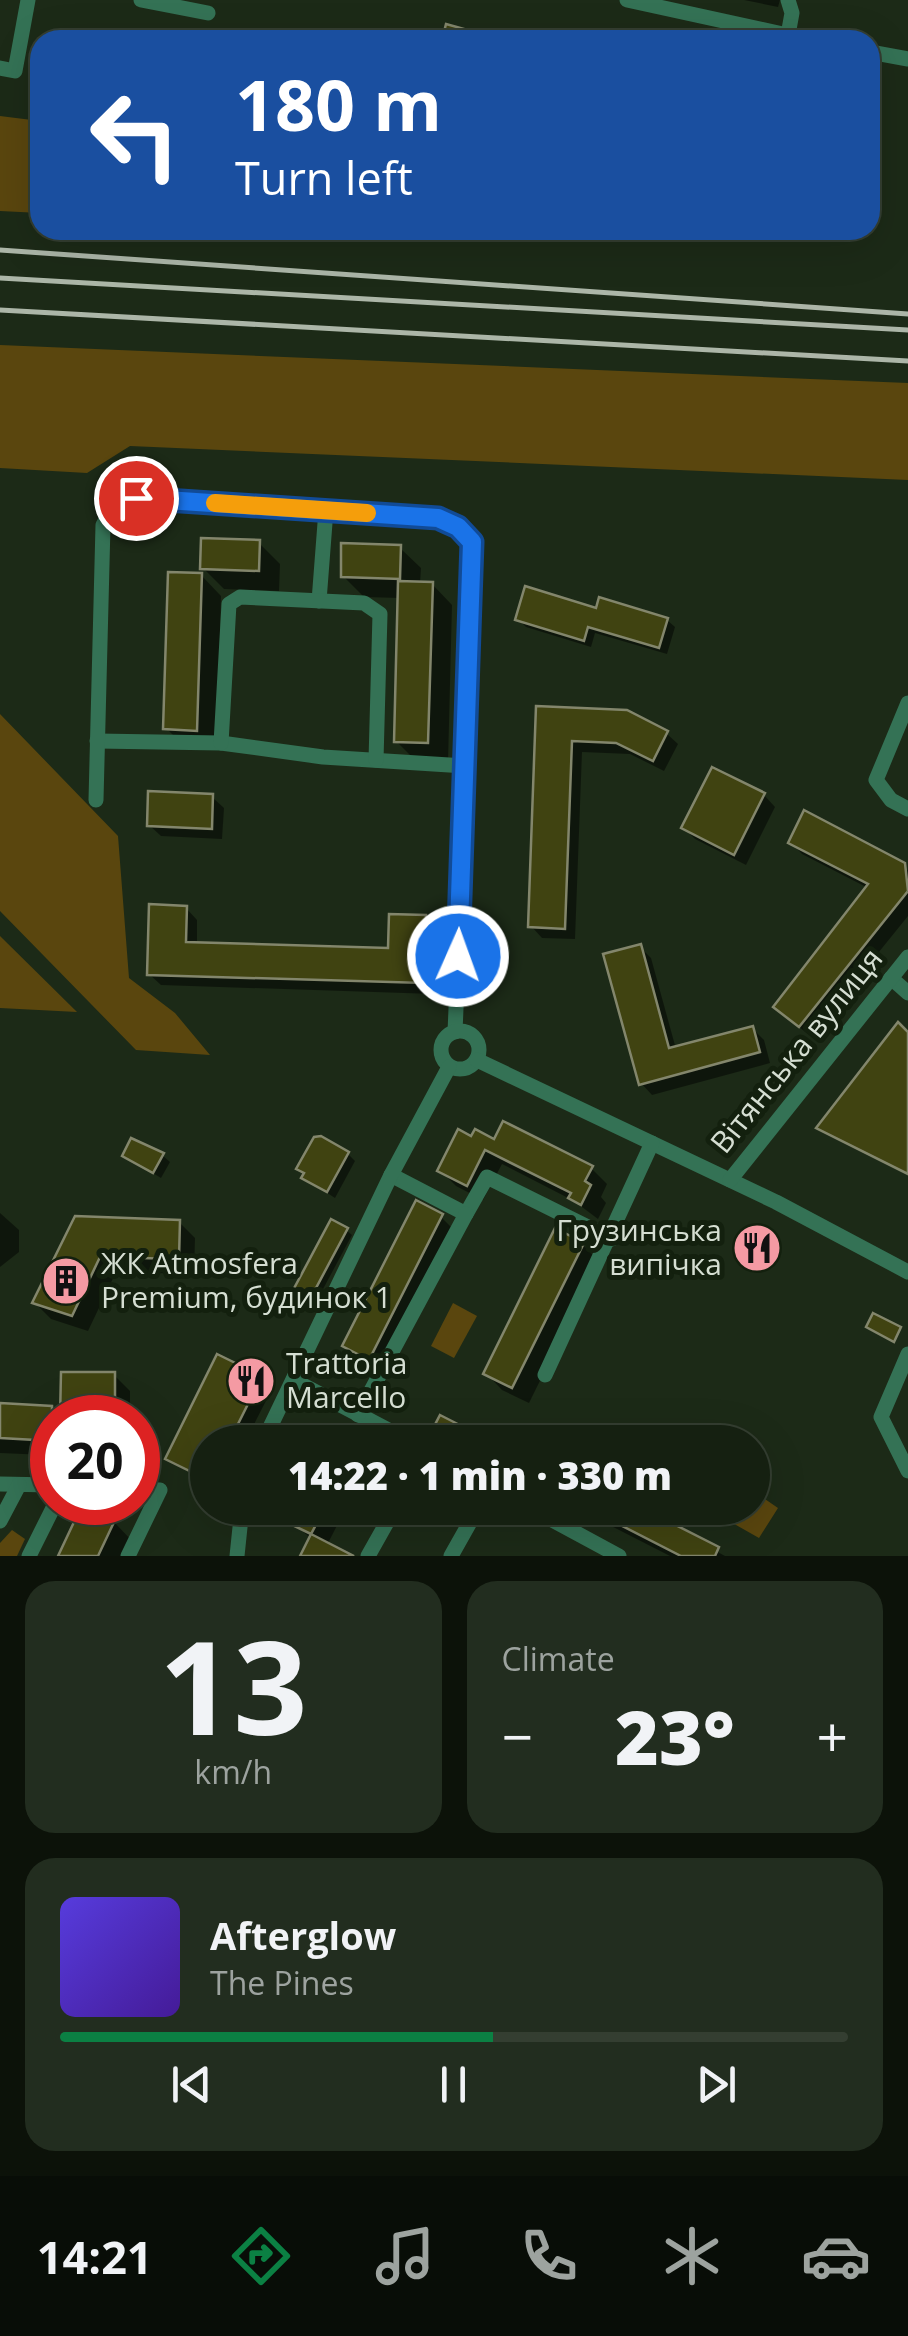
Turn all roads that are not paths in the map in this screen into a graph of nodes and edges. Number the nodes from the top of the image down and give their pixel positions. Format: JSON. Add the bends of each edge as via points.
{"nodes":[{"id":1,"x":28,"y":0,"type":"edge"},
{"id":2,"x":141,"y":0,"type":"edge"},
{"id":3,"x":627,"y":0,"type":"edge"},
{"id":4,"x":788,"y":0,"type":"edge"},
{"id":5,"x":208,"y":13,"type":"dead end"},
{"id":6,"x":765,"y":30,"type":"edge"},
{"id":7,"x":789,"y":30,"type":"edge"},
{"id":8,"x":880,"y":54,"type":"edge"},
{"id":9,"x":908,"y":60,"type":"edge"},
{"id":10,"x":0,"y":68,"type":"edge"},
{"id":11,"x":326,"y":510,"type":"junction"},
{"id":12,"x":319,"y":601,"type":"junction"},
{"id":13,"x":908,"y":704,"type":"edge"},
{"id":14,"x":97,"y":741,"type":"junction"},
{"id":15,"x":221,"y":743,"type":"junction"},
{"id":16,"x":376,"y":760,"type":"junction"},
{"id":17,"x":464,"y":766,"type":"junction"},
{"id":18,"x":96,"y":800,"type":"dead end"},
{"id":19,"x":908,"y":809,"type":"edge"},
{"id":20,"x":908,"y":956,"type":"edge"},
{"id":21,"x":891,"y":978,"type":"junction"},
{"id":22,"x":908,"y":992,"type":"edge"},
{"id":23,"x":455,"y":1032,"type":"junction"},
{"id":24,"x":476,"y":1060,"type":"junction"},
{"id":25,"x":449,"y":1066,"type":"junction"},
{"id":26,"x":652,"y":1143,"type":"junction"},
{"id":27,"x":391,"y":1176,"type":"junction"},
{"id":28,"x":730,"y":1180,"type":"junction"},
{"id":29,"x":466,"y":1214,"type":"junction"},
{"id":30,"x":612,"y":1238,"type":"junction"},
{"id":31,"x":908,"y":1272,"type":"edge"},
{"id":32,"x":908,"y":1354,"type":"edge"},
{"id":33,"x":545,"y":1376,"type":"dead end"},
{"id":34,"x":293,"y":1380,"type":"junction"},
{"id":35,"x":358,"y":1415,"type":"junction"},
{"id":36,"x":272,"y":1425,"type":"edge"},
{"id":37,"x":378,"y":1425,"type":"edge"},
{"id":38,"x":908,"y":1470,"type":"edge"},
{"id":39,"x":0,"y":1484,"type":"edge"},
{"id":40,"x":18,"y":1485,"type":"junction"},
{"id":41,"x":30,"y":1485,"type":"edge"},
{"id":42,"x":0,"y":1521,"type":"edge"},
{"id":43,"x":45,"y":1525,"type":"edge"},
{"id":44,"x":143,"y":1525,"type":"edge"},
{"id":45,"x":240,"y":1525,"type":"edge"},
{"id":46,"x":386,"y":1525,"type":"edge"},
{"id":47,"x":468,"y":1525,"type":"edge"},
{"id":48,"x":562,"y":1525,"type":"edge"},
{"id":49,"x":30,"y":1556,"type":"edge"},
{"id":50,"x":128,"y":1556,"type":"edge"},
{"id":51,"x":237,"y":1556,"type":"edge"},
{"id":52,"x":368,"y":1556,"type":"edge"},
{"id":53,"x":451,"y":1556,"type":"edge"},
{"id":54,"x":619,"y":1556,"type":"edge"}],
"edges":[{"from":1,"to":10,"type":"street","via":[[14,71]]},
{"from":2,"to":5,"type":"street"},
{"from":3,"to":6,"type":"street"},
{"from":4,"to":7,"type":"street"},
{"from":8,"to":9,"type":"street"},
{"from":11,"to":12,"type":"street"},
{"from":11,"to":14,"type":"street","via":[[136,498],[110,511],[104,526]]},
{"from":11,"to":17,"type":"street","via":[[438,518],[472,542]]},
{"from":12,"to":15,"type":"street","via":[[240,597],[229,604]]},
{"from":12,"to":16,"type":"street","via":[[364,603],[380,614]]},
{"from":13,"to":19,"type":"street","via":[[876,780]]},
{"from":14,"to":15,"type":"street"},
{"from":14,"to":18,"type":"street"},
{"from":15,"to":16,"type":"street"},
{"from":16,"to":17,"type":"street"},
{"from":17,"to":23,"type":"street"},
{"from":20,"to":21,"type":"street","name":"Вітянська вулиця"},
{"from":21,"to":22,"type":"street"},
{"from":21,"to":28,"type":"street","name":"Вітянська вулиця"},
{"from":23,"to":24,"type":"street","via":[[473,1036]]},
{"from":23,"to":25,"type":"street","via":[[441,1044]]},
{"from":24,"to":25,"type":"street","via":[[468,1068]]},
{"from":24,"to":26,"type":"street"},
{"from":25,"to":27,"type":"street"},
{"from":26,"to":28,"type":"street"},
{"from":26,"to":30,"type":"street"},
{"from":27,"to":29,"type":"street"},
{"from":27,"to":34,"type":"street"},
{"from":28,"to":31,"type":"street"},
{"from":29,"to":30,"type":"street","via":[[487,1178]]},
{"from":29,"to":35,"type":"street"},
{"from":30,"to":33,"type":"street"},
{"from":32,"to":38,"type":"street","via":[[881,1417]]},
{"from":34,"to":35,"type":"street"},
{"from":34,"to":36,"type":"street"},
{"from":35,"to":37,"type":"street"},
{"from":39,"to":40,"type":"street"},
{"from":40,"to":41,"type":"street"},
{"from":40,"to":42,"type":"street"},
{"from":43,"to":49,"type":"street"},
{"from":44,"to":50,"type":"street"},
{"from":45,"to":51,"type":"street"},
{"from":46,"to":52,"type":"street"},
{"from":47,"to":53,"type":"street"},
{"from":48,"to":54,"type":"street"}]}
